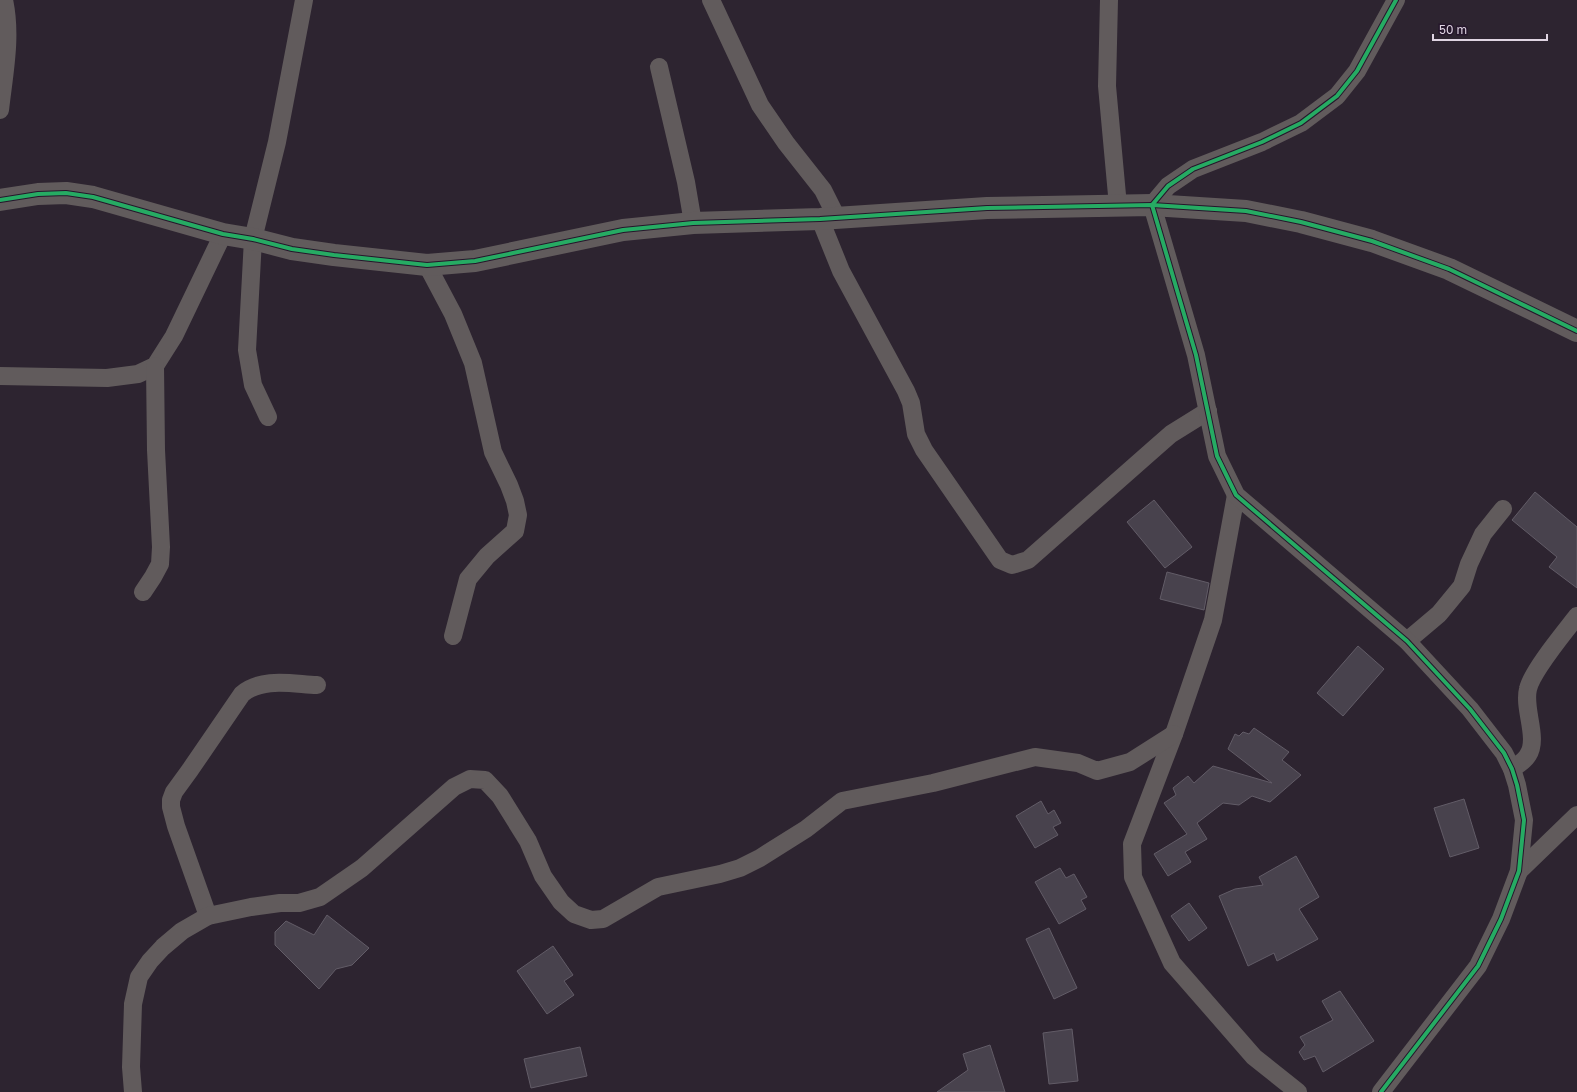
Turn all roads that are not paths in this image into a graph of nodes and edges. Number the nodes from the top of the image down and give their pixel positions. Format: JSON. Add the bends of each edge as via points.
{"nodes":[{"id":1,"x":4,"y":0,"type":"edge"},
{"id":2,"x":304,"y":0,"type":"edge"},
{"id":3,"x":711,"y":0,"type":"edge"},
{"id":4,"x":1109,"y":0,"type":"edge"},
{"id":5,"x":1396,"y":0,"type":"edge"},
{"id":6,"x":659,"y":67,"type":"dead end"},
{"id":7,"x":0,"y":110,"type":"edge"},
{"id":8,"x":0,"y":200,"type":"edge"},
{"id":9,"x":1152,"y":205,"type":"junction"},
{"id":10,"x":1118,"y":206,"type":"junction"},
{"id":11,"x":828,"y":219,"type":"junction"},
{"id":12,"x":693,"y":223,"type":"junction"},
{"id":13,"x":223,"y":234,"type":"junction"},
{"id":14,"x":253,"y":239,"type":"junction"},
{"id":15,"x":427,"y":265,"type":"junction"},
{"id":16,"x":1577,"y":331,"type":"edge"},
{"id":17,"x":155,"y":366,"type":"junction"},
{"id":18,"x":0,"y":376,"type":"edge"},
{"id":19,"x":1208,"y":411,"type":"junction"},
{"id":20,"x":268,"y":417,"type":"dead end"},
{"id":21,"x":1236,"y":495,"type":"junction"},
{"id":22,"x":1503,"y":509,"type":"dead end"},
{"id":23,"x":143,"y":592,"type":"dead end"},
{"id":24,"x":1577,"y":616,"type":"edge"},
{"id":25,"x":453,"y":636,"type":"dead end"},
{"id":26,"x":1407,"y":641,"type":"junction"},
{"id":27,"x":317,"y":685,"type":"dead end"},
{"id":28,"x":1174,"y":734,"type":"junction"},
{"id":29,"x":1512,"y":769,"type":"junction"},
{"id":30,"x":1577,"y":815,"type":"edge"},
{"id":31,"x":1519,"y":871,"type":"junction"},
{"id":32,"x":208,"y":916,"type":"junction"},
{"id":33,"x":133,"y":1092,"type":"edge"},
{"id":34,"x":1298,"y":1092,"type":"edge"},
{"id":35,"x":1381,"y":1092,"type":"edge"}],
"edges":[{"from":1,"to":7,"type":"street","via":[[8,38]]},
{"from":2,"to":14,"type":"street","via":[[277,142]]},
{"from":3,"to":11,"type":"street","via":[[760,105],[823,190]]},
{"from":4,"to":10,"type":"street","via":[[1107,86]]},
{"from":5,"to":9,"type":"street","via":[[1357,71],[1337,96],[1301,123],[1193,170],[1168,186]]},
{"from":6,"to":12,"type":"street"},
{"from":8,"to":13,"type":"street","via":[[66,193],[93,197]]},
{"from":9,"to":10,"type":"street"},
{"from":9,"to":16,"type":"street","via":[[1246,211],[1372,240],[1449,269]]},
{"from":9,"to":19,"type":"street","via":[[1196,355]]},
{"from":10,"to":11,"type":"street","via":[[987,208]]},
{"from":11,"to":12,"type":"street"},
{"from":11,"to":19,"type":"street","via":[[841,271],[906,391],[911,403],[916,434],[924,450],[1000,560],[1012,565],[1028,560],[1171,434]]},
{"from":12,"to":15,"type":"street","via":[[624,230],[475,261]]},
{"from":13,"to":14,"type":"street"},
{"from":13,"to":17,"type":"street","via":[[174,336]]},
{"from":14,"to":15,"type":"street","via":[[334,256]]},
{"from":14,"to":20,"type":"street","via":[[246,350],[253,384]]},
{"from":15,"to":25,"type":"street","via":[[453,314],[473,363],[493,452],[510,485],[518,515],[515,531],[487,556],[468,579]]},
{"from":17,"to":18,"type":"street","via":[[138,374],[107,378]]},
{"from":17,"to":23,"type":"street","via":[[160,564]]},
{"from":19,"to":21,"type":"street","via":[[1218,456]]},
{"from":21,"to":26,"type":"street"},
{"from":21,"to":28,"type":"street","via":[[1213,620]]},
{"from":22,"to":26,"type":"street","via":[[1484,534],[1462,586],[1439,614]]},
{"from":24,"to":29,"type":"street","via":[[1533,676],[1527,700],[1532,748],[1528,757]]},
{"from":26,"to":29,"type":"street","via":[[1470,709],[1504,753]]},
{"from":27,"to":32,"type":"street","via":[[263,683],[250,687],[242,694],[174,792],[171,807],[176,826]]},
{"from":28,"to":32,"type":"street","via":[[1130,762],[1097,771],[1078,763],[1035,757],[933,783],[842,801],[806,829],[740,868],[658,888],[603,919],[591,920],[574,914],[561,902],[543,876],[528,842],[500,796],[485,780],[470,779],[454,787],[362,868],[320,897],[299,903],[251,907]]},
{"from":28,"to":34,"type":"street","via":[[1132,844],[1133,877],[1172,963],[1254,1057]]},
{"from":29,"to":31,"type":"street","via":[[1524,820]]},
{"from":30,"to":31,"type":"street"},
{"from":31,"to":35,"type":"street","via":[[1501,919],[1478,966]]},
{"from":32,"to":33,"type":"street","via":[[182,931],[162,947],[139,977],[133,1004]]}]}
